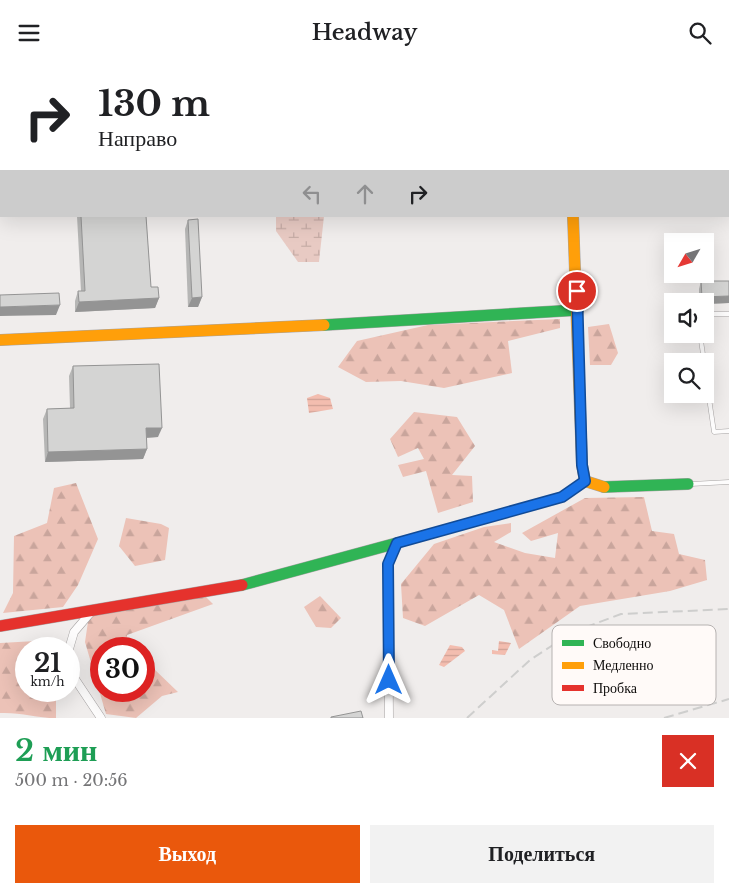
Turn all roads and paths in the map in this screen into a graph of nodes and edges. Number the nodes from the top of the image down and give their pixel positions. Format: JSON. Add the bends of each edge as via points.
{"nodes":[{"id":1,"x":574,"y":217,"type":"edge"},
{"id":2,"x":578,"y":310,"type":"junction"},
{"id":3,"x":714,"y":314,"type":"edge"},
{"id":4,"x":729,"y":314,"type":"edge"},
{"id":5,"x":0,"y":340,"type":"edge"},
{"id":6,"x":710,"y":403,"type":"edge"},
{"id":7,"x":729,"y":431,"type":"edge"},
{"id":8,"x":585,"y":481,"type":"junction"},
{"id":9,"x":729,"y":482,"type":"edge"},
{"id":10,"x":688,"y":484,"type":"joint"},
{"id":11,"x":397,"y":543,"type":"junction"},
{"id":12,"x":92,"y":611,"type":"junction"},
{"id":13,"x":0,"y":626,"type":"edge"},
{"id":14,"x":72,"y":637,"type":"edge"},
{"id":15,"x":80,"y":686,"type":"edge"},
{"id":16,"x":101,"y":718,"type":"edge"},
{"id":17,"x":389,"y":718,"type":"edge"}],
"edges":[{"from":1,"to":2,"type":"street"},
{"from":2,"to":5,"type":"street","via":[[186,333]]},
{"from":2,"to":8,"type":"street"},
{"from":3,"to":4,"type":"lane"},
{"from":6,"to":7,"type":"lane","via":[[714,431]]},
{"from":8,"to":10,"type":"street","via":[[607,488]]},
{"from":8,"to":11,"type":"street","via":[[562,497]]},
{"from":9,"to":10,"type":"lane"},
{"from":11,"to":12,"type":"street","via":[[256,583]]},
{"from":11,"to":17,"type":"street","via":[[388,564]]},
{"from":12,"to":13,"type":"street"},
{"from":12,"to":14,"type":"street"},
{"from":15,"to":16,"type":"street"}]}
